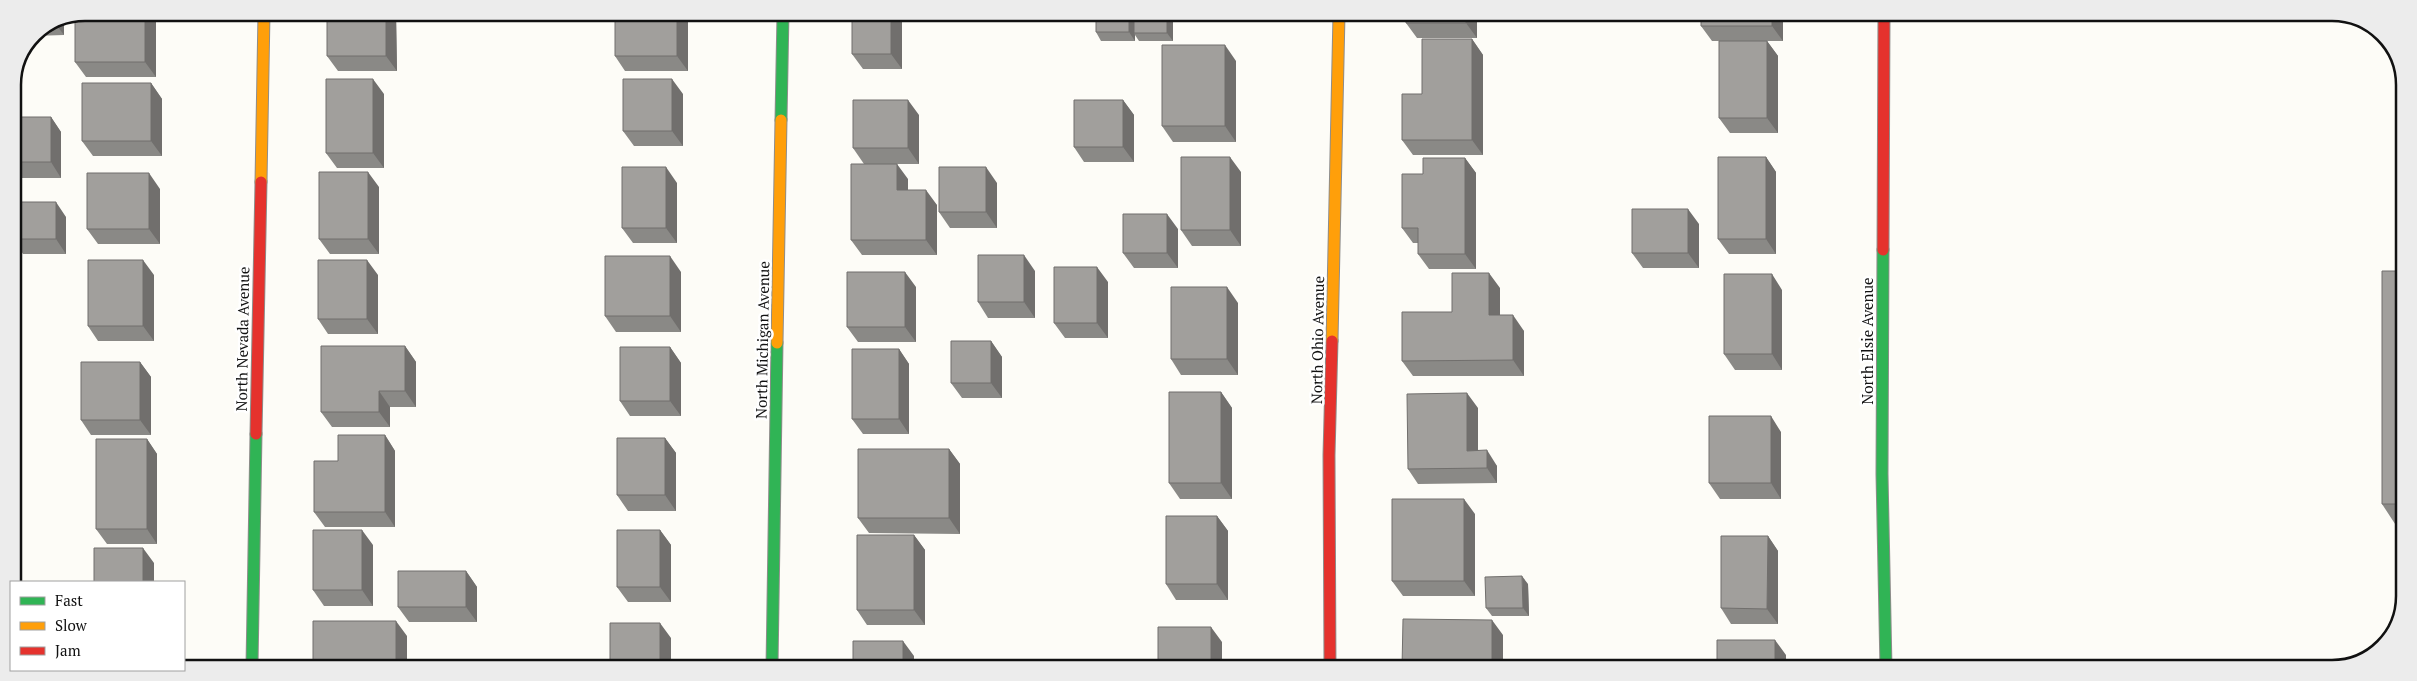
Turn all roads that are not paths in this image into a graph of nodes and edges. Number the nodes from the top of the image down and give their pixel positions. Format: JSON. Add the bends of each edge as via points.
{"nodes":[{"id":1,"x":264,"y":21,"type":"edge"},
{"id":2,"x":782,"y":21,"type":"edge"},
{"id":3,"x":1339,"y":21,"type":"edge"},
{"id":4,"x":1884,"y":21,"type":"edge"},
{"id":5,"x":252,"y":660,"type":"edge"},
{"id":6,"x":772,"y":660,"type":"edge"},
{"id":7,"x":1330,"y":660,"type":"edge"},
{"id":8,"x":1886,"y":660,"type":"edge"}],
"edges":[{"from":1,"to":5,"type":"street","name":"North Nevada Avenue"},
{"from":2,"to":6,"type":"street","name":"North Michigan Avenue"},
{"from":3,"to":7,"type":"street","name":"North Ohio Avenue","via":[[1329,445]]},
{"from":4,"to":8,"type":"street","name":"North Elsie Avenue","via":[[1882,474]]}]}
